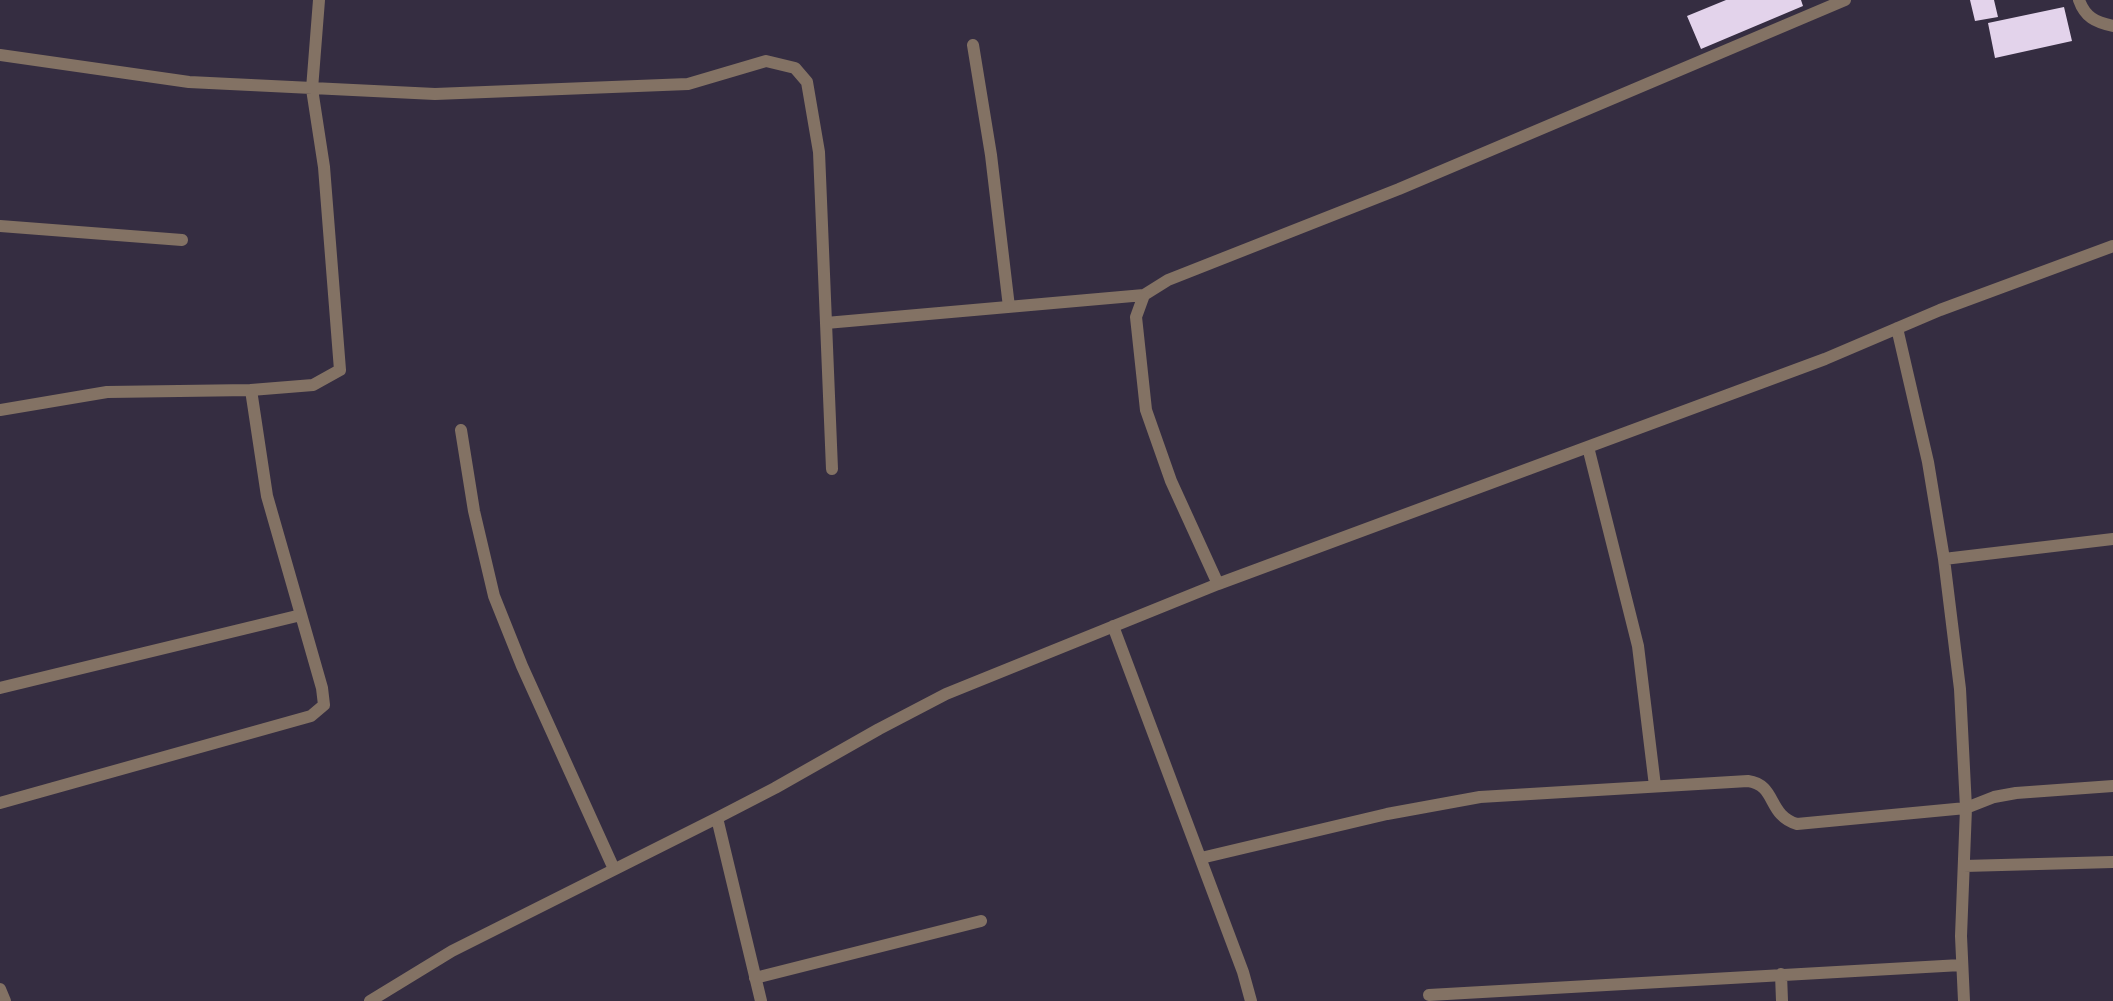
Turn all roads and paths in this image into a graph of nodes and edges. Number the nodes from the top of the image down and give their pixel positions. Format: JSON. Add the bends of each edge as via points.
{"nodes":[{"id":1,"x":319,"y":0,"type":"edge"},
{"id":2,"x":1845,"y":0,"type":"edge"},
{"id":3,"x":2078,"y":0,"type":"edge"},
{"id":4,"x":2113,"y":26,"type":"edge"},
{"id":5,"x":973,"y":45,"type":"dead end"},
{"id":6,"x":0,"y":55,"type":"edge"},
{"id":7,"x":312,"y":89,"type":"junction"},
{"id":8,"x":0,"y":226,"type":"edge"},
{"id":9,"x":182,"y":240,"type":"dead end"},
{"id":10,"x":2113,"y":246,"type":"edge"},
{"id":11,"x":1144,"y":295,"type":"junction"},
{"id":12,"x":1009,"y":307,"type":"junction"},
{"id":13,"x":826,"y":323,"type":"junction"},
{"id":14,"x":1897,"y":328,"type":"junction"},
{"id":15,"x":251,"y":390,"type":"junction"},
{"id":16,"x":0,"y":410,"type":"edge"},
{"id":17,"x":461,"y":430,"type":"dead end"},
{"id":18,"x":1588,"y":447,"type":"junction"},
{"id":19,"x":832,"y":469,"type":"dead end"},
{"id":20,"x":2113,"y":539,"type":"edge"},
{"id":21,"x":1944,"y":559,"type":"junction"},
{"id":22,"x":1218,"y":584,"type":"junction"},
{"id":23,"x":301,"y":615,"type":"junction"},
{"id":24,"x":1113,"y":626,"type":"junction"},
{"id":25,"x":0,"y":688,"type":"edge"},
{"id":26,"x":1655,"y":786,"type":"junction"},
{"id":27,"x":2113,"y":786,"type":"edge"},
{"id":28,"x":0,"y":803,"type":"edge"},
{"id":29,"x":1966,"y":808,"type":"junction"},
{"id":30,"x":717,"y":818,"type":"junction"},
{"id":31,"x":1201,"y":858,"type":"junction"},
{"id":32,"x":2113,"y":862,"type":"edge"},
{"id":33,"x":1964,"y":866,"type":"junction"},
{"id":34,"x":614,"y":869,"type":"junction"},
{"id":35,"x":981,"y":921,"type":"dead end"},
{"id":36,"x":1961,"y":965,"type":"junction"},
{"id":37,"x":1781,"y":974,"type":"junction"},
{"id":38,"x":755,"y":978,"type":"junction"},
{"id":39,"x":0,"y":989,"type":"edge"},
{"id":40,"x":1428,"y":995,"type":"dead end"},
{"id":41,"x":6,"y":1001,"type":"edge"},
{"id":42,"x":370,"y":1001,"type":"edge"},
{"id":43,"x":761,"y":1001,"type":"edge"},
{"id":44,"x":1251,"y":1001,"type":"edge"},
{"id":45,"x":1782,"y":1001,"type":"edge"},
{"id":46,"x":1964,"y":1001,"type":"edge"}],
"edges":[{"from":1,"to":7,"type":"street"},
{"from":2,"to":11,"type":"street","via":[[1400,189],[1168,280]]},
{"from":3,"to":4,"type":"street","via":[[2083,12],[2100,24]]},
{"from":5,"to":12,"type":"street","via":[[991,154]]},
{"from":6,"to":7,"type":"street","via":[[189,82]]},
{"from":7,"to":13,"type":"street","via":[[435,94],[668,85],[688,84],[766,61],[795,68],[807,82],[819,152]]},
{"from":7,"to":15,"type":"street","via":[[326,185],[340,370],[313,385]]},
{"from":8,"to":9,"type":"street"},
{"from":10,"to":14,"type":"street"},
{"from":11,"to":12,"type":"street"},
{"from":11,"to":22,"type":"street","via":[[1136,317],[1146,410],[1171,481]]},
{"from":12,"to":13,"type":"street"},
{"from":13,"to":19,"type":"street"},
{"from":14,"to":18,"type":"street","via":[[1825,359]]},
{"from":14,"to":21,"type":"street","via":[[1928,462]]},
{"from":15,"to":16,"type":"street","via":[[107,392]]},
{"from":15,"to":23,"type":"street","via":[[267,496]]},
{"from":17,"to":34,"type":"street","via":[[474,511],[494,596],[522,666]]},
{"from":18,"to":22,"type":"street"},
{"from":18,"to":26,"type":"street","via":[[1638,646]]},
{"from":20,"to":21,"type":"street"},
{"from":21,"to":29,"type":"street","via":[[1960,689]]},
{"from":22,"to":24,"type":"street"},
{"from":23,"to":25,"type":"street"},
{"from":23,"to":28,"type":"street","via":[[324,705],[311,716]]},
{"from":24,"to":30,"type":"street","via":[[946,694]]},
{"from":24,"to":31,"type":"street"},
{"from":26,"to":29,"type":"street","via":[[1757,782],[1764,786],[1778,813],[1797,824]]},
{"from":26,"to":31,"type":"street","via":[[1480,797],[1387,814]]},
{"from":27,"to":29,"type":"street","via":[[2016,793]]},
{"from":29,"to":33,"type":"street"},
{"from":30,"to":34,"type":"street"},
{"from":30,"to":38,"type":"street"},
{"from":31,"to":44,"type":"street"},
{"from":32,"to":33,"type":"street"},
{"from":33,"to":36,"type":"street"},
{"from":34,"to":42,"type":"street","via":[[452,951]]},
{"from":35,"to":38,"type":"street"},
{"from":36,"to":37,"type":"street"},
{"from":36,"to":46,"type":"street"},
{"from":37,"to":40,"type":"street"},
{"from":37,"to":45,"type":"street"},
{"from":38,"to":43,"type":"street"},
{"from":39,"to":41,"type":"street"}]}
